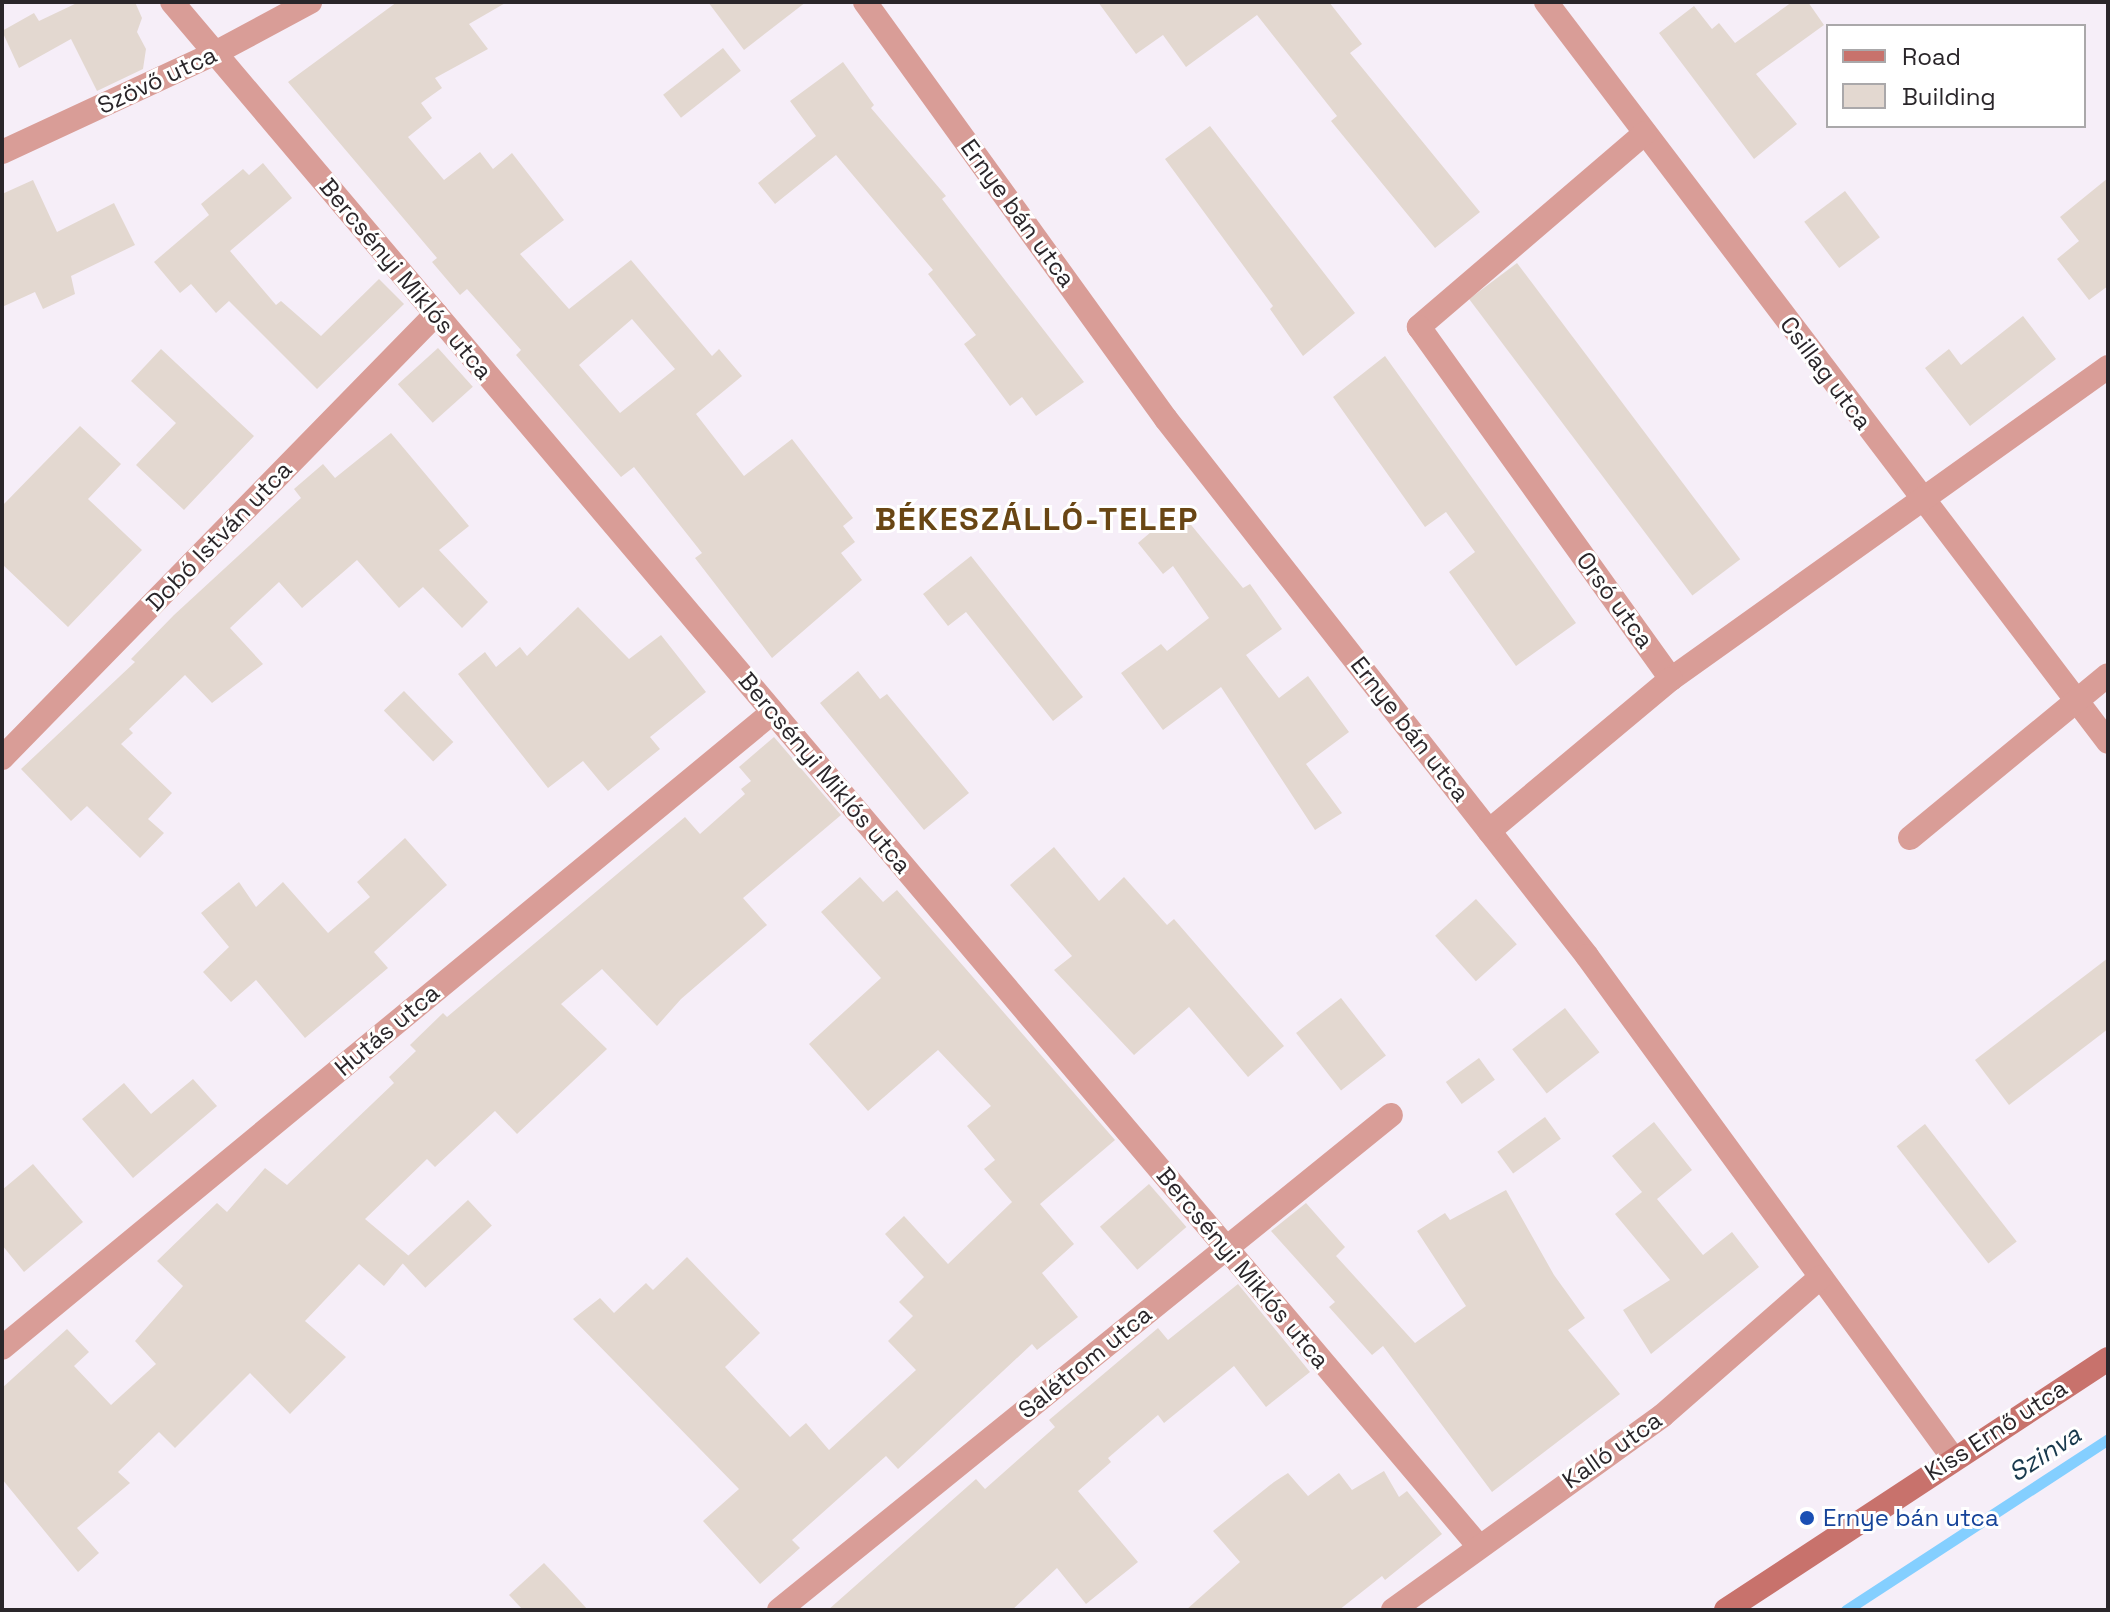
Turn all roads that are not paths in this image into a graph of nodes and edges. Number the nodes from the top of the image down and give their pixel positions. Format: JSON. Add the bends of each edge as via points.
{"nodes":[{"id":1,"x":172,"y":2,"type":"edge"},
{"id":2,"x":310,"y":2,"type":"edge"},
{"id":3,"x":865,"y":2,"type":"edge"},
{"id":4,"x":1546,"y":2,"type":"edge"},
{"id":5,"x":215,"y":53,"type":"junction"},
{"id":6,"x":1645,"y":133,"type":"junction"},
{"id":7,"x":2,"y":152,"type":"edge"},
{"id":8,"x":436,"y":314,"type":"junction"},
{"id":9,"x":2108,"y":367,"type":"edge"},
{"id":10,"x":1922,"y":498,"type":"junction"},
{"id":11,"x":2108,"y":675,"type":"edge"},
{"id":12,"x":1671,"y":679,"type":"junction"},
{"id":13,"x":2075,"y":701,"type":"junction"},
{"id":14,"x":773,"y":712,"type":"junction"},
{"id":15,"x":2108,"y":742,"type":"edge"},
{"id":16,"x":2,"y":758,"type":"edge"},
{"id":17,"x":1489,"y":831,"type":"junction"},
{"id":18,"x":1910,"y":838,"type":"dead end"},
{"id":19,"x":1391,"y":1115,"type":"dead end"},
{"id":20,"x":1226,"y":1248,"type":"junction"},
{"id":21,"x":1821,"y":1277,"type":"junction"},
{"id":22,"x":2,"y":1348,"type":"edge"},
{"id":23,"x":2108,"y":1359,"type":"edge"},
{"id":24,"x":1953,"y":1458,"type":"junction"},
{"id":25,"x":1478,"y":1545,"type":"junction"},
{"id":26,"x":779,"y":1610,"type":"edge"},
{"id":27,"x":1393,"y":1610,"type":"edge"},
{"id":28,"x":1726,"y":1610,"type":"edge"}],
"edges":[{"from":1,"to":5,"type":"street","name":"Bercsényi Miklós utca"},
{"from":2,"to":5,"type":"street","name":"Szövő utca"},
{"from":3,"to":17,"type":"street","name":"Ernye bán utca","via":[[1166,419]]},
{"from":4,"to":6,"type":"street","name":"Csillag utca"},
{"from":5,"to":7,"type":"street","name":"Szövő utca"},
{"from":5,"to":8,"type":"street","name":"Bercsényi Miklós utca"},
{"from":6,"to":10,"type":"street","name":"Csillag utca"},
{"from":6,"to":12,"type":"street","name":"Orsó utca","via":[[1419,327]]},
{"from":8,"to":14,"type":"street","name":"Bercsényi Miklós utca"},
{"from":8,"to":16,"type":"street","name":"Dobó István utca"},
{"from":9,"to":10,"type":"street"},
{"from":10,"to":12,"type":"street"},
{"from":10,"to":13,"type":"street","name":"Csillag utca"},
{"from":11,"to":13,"type":"street"},
{"from":12,"to":17,"type":"street"},
{"from":13,"to":15,"type":"street","name":"Csillag utca"},
{"from":13,"to":18,"type":"street"},
{"from":14,"to":20,"type":"street","name":"Bercsényi Miklós utca"},
{"from":14,"to":22,"type":"street","name":"Hutás utca"},
{"from":17,"to":21,"type":"street","name":"Ernye bán utca"},
{"from":19,"to":20,"type":"street","name":"Salétrom utca"},
{"from":20,"to":25,"type":"street","name":"Bercsényi Miklós utca"},
{"from":20,"to":26,"type":"street","name":"Salétrom utca"},
{"from":21,"to":24,"type":"street","name":"Ernye bán utca"},
{"from":21,"to":25,"type":"street","name":"Kalló utca","via":[[1662,1416]]},
{"from":23,"to":24,"type":"street","name":"Kiss Ernő utca"},
{"from":24,"to":28,"type":"street","name":"Kiss Ernő utca"},
{"from":25,"to":27,"type":"street","name":"Kalló utca"}]}
